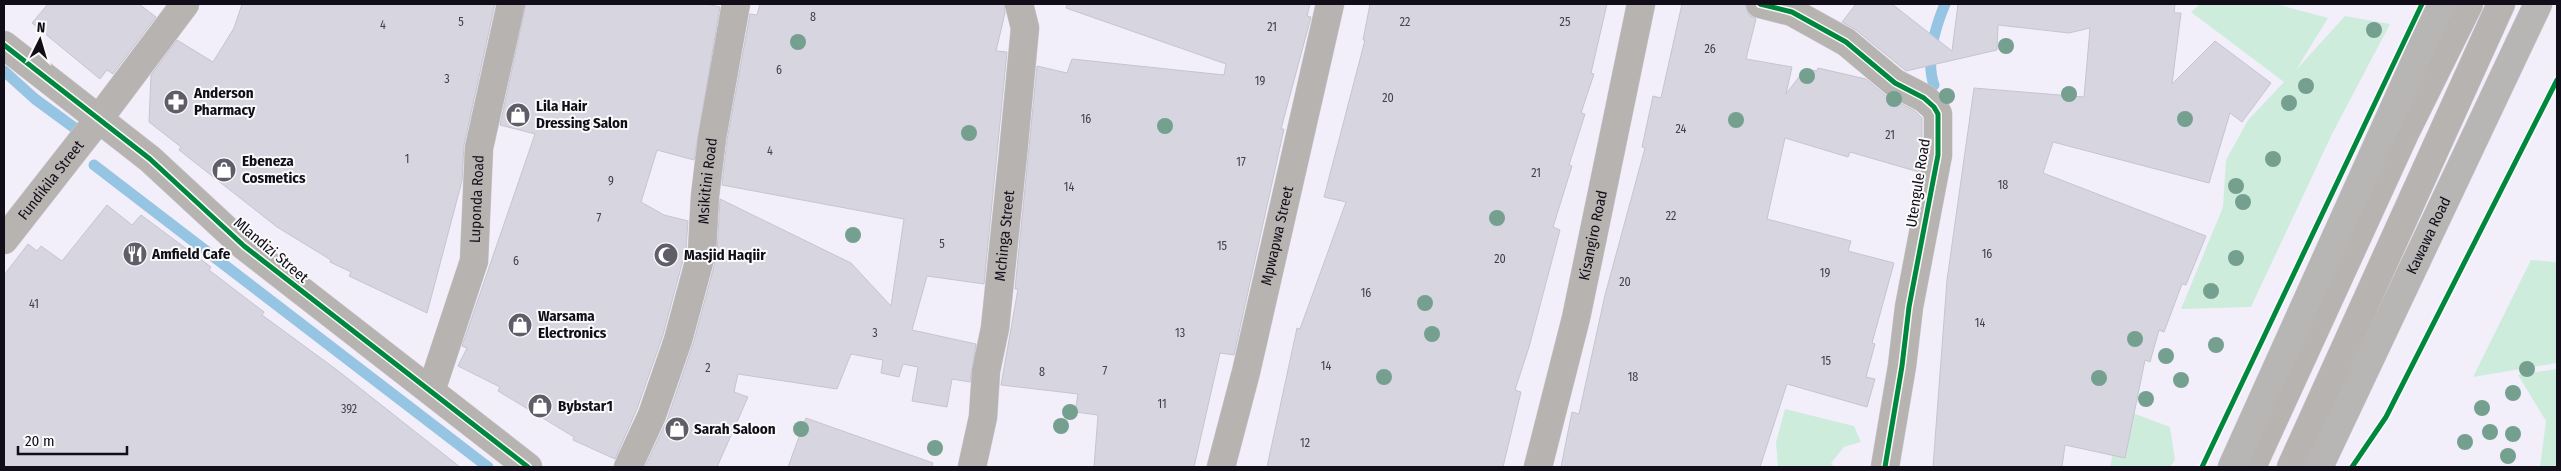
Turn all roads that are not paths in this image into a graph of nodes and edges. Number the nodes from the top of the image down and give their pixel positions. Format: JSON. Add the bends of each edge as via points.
{"nodes":[{"id":1,"x":184,"y":4,"type":"edge"},
{"id":2,"x":511,"y":4,"type":"edge"},
{"id":3,"x":736,"y":4,"type":"edge"},
{"id":4,"x":1019,"y":4,"type":"edge"},
{"id":5,"x":1330,"y":4,"type":"edge"},
{"id":6,"x":1641,"y":4,"type":"edge"},
{"id":7,"x":1760,"y":4,"type":"edge"},
{"id":8,"x":2441,"y":4,"type":"edge"},
{"id":9,"x":2469,"y":4,"type":"edge"},
{"id":10,"x":2501,"y":4,"type":"edge"},
{"id":11,"x":2538,"y":4,"type":"edge"},
{"id":12,"x":4,"y":45,"type":"edge"},
{"id":13,"x":98,"y":120,"type":"junction"},
{"id":14,"x":4,"y":240,"type":"edge"},
{"id":15,"x":431,"y":391,"type":"junction"},
{"id":16,"x":528,"y":467,"type":"edge"},
{"id":17,"x":628,"y":467,"type":"edge"},
{"id":18,"x":972,"y":467,"type":"edge"},
{"id":19,"x":1221,"y":467,"type":"edge"},
{"id":20,"x":1538,"y":467,"type":"edge"},
{"id":21,"x":1885,"y":467,"type":"edge"},
{"id":22,"x":2232,"y":467,"type":"edge"},
{"id":23,"x":2252,"y":467,"type":"edge"},
{"id":24,"x":2291,"y":467,"type":"edge"},
{"id":25,"x":2319,"y":467,"type":"edge"}],
"edges":[{"from":1,"to":13,"type":"street","name":"Fundikila Street"},
{"from":2,"to":15,"type":"street","name":"Luponda Road","via":[[479,148],[474,261]]},
{"from":3,"to":17,"type":"street","name":"Msikitini Road","via":[[712,138],[702,251],[678,340],[652,415]]},
{"from":4,"to":18,"type":"street","name":"Mchinga Street","via":[[1025,28],[1014,154],[995,328],[986,371],[983,417]]},
{"from":5,"to":19,"type":"street","name":"Mpwapwa Street"},
{"from":6,"to":20,"type":"street","name":"Kisangiro Road","via":[[1580,299]]},
{"from":7,"to":21,"type":"street","name":"Utengule Road","via":[[1792,12],[1846,42],[1895,84],[1924,98],[1938,114],[1938,155],[1909,307]]},
{"from":8,"to":22,"type":"main road"},
{"from":9,"to":23,"type":"street","via":[[2406,131]]},
{"from":10,"to":24,"type":"street","name":"Kawawa Road"},
{"from":11,"to":25,"type":"main road","name":"Kawawa Road"},
{"from":12,"to":13,"type":"street","name":"Mlandizi Street"},
{"from":13,"to":14,"type":"street","name":"Fundikila Street"},
{"from":13,"to":15,"type":"street","name":"Mlandizi Street","via":[[150,159],[244,246]]},
{"from":15,"to":16,"type":"street","name":"Mlandizi Street"}]}
